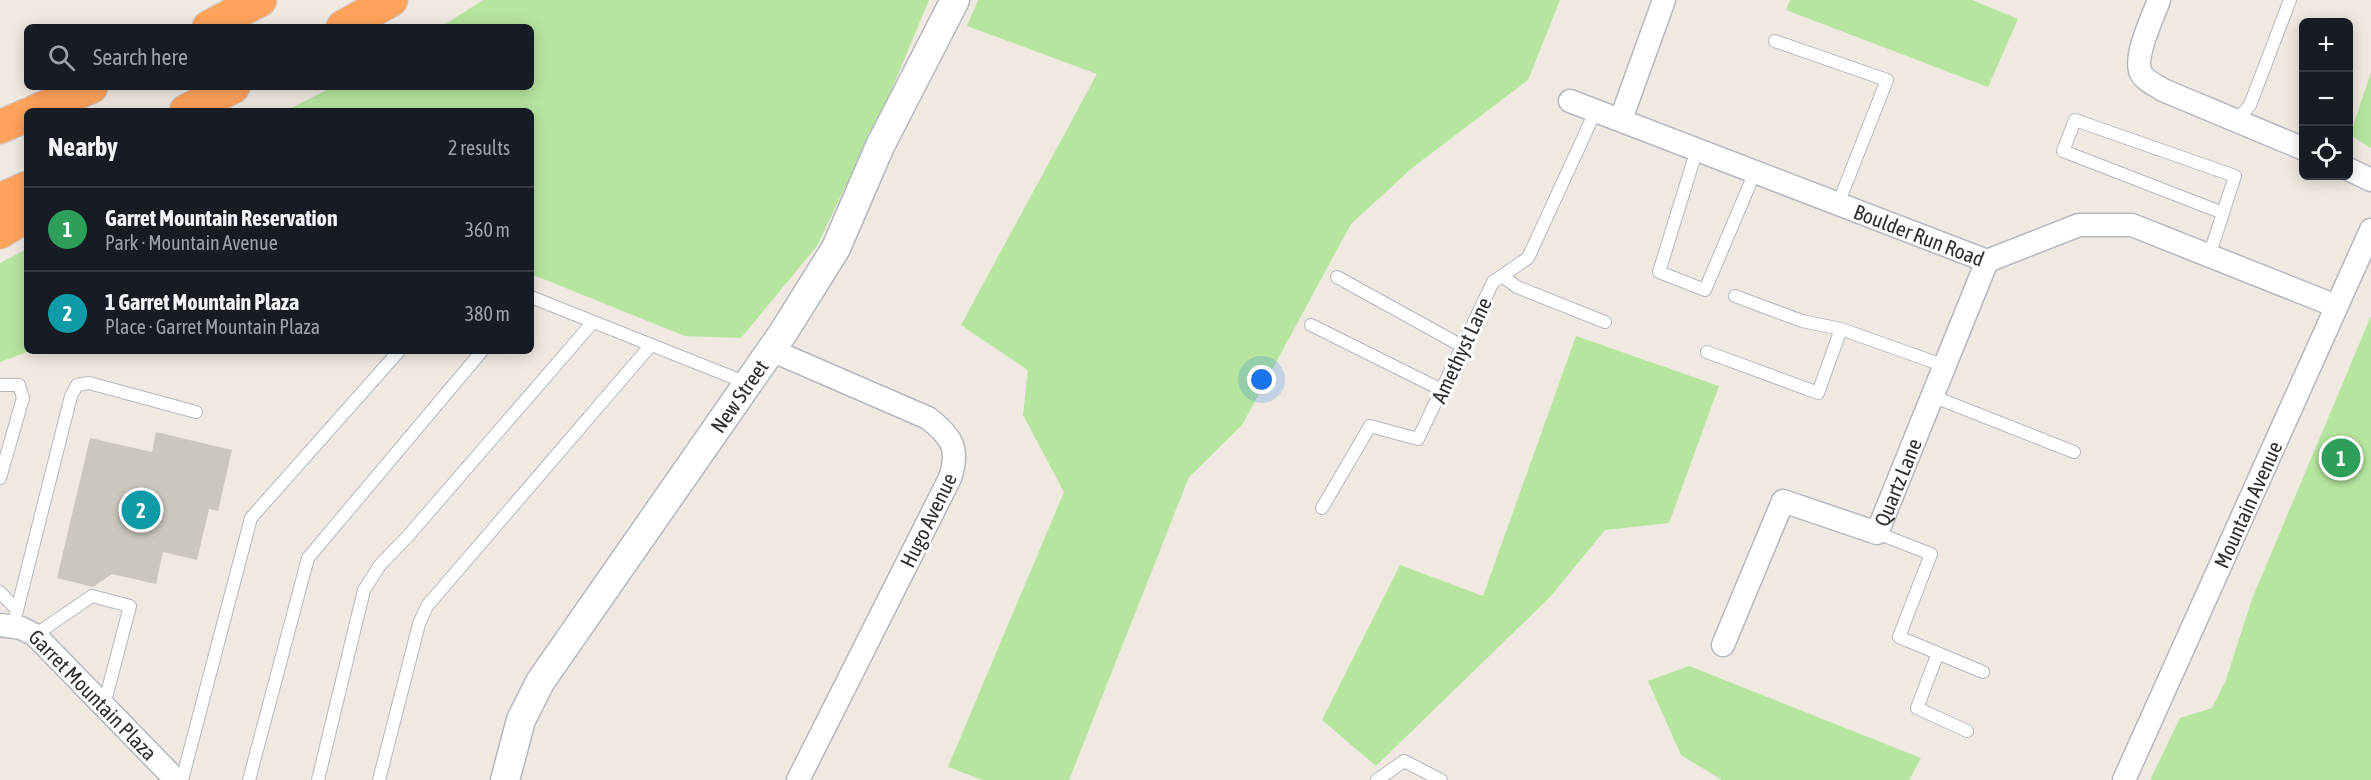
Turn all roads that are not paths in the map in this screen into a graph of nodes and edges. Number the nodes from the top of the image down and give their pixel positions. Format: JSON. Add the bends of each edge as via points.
{"nodes":[{"id":1,"x":260,"y":0,"type":"edge"},
{"id":2,"x":391,"y":0,"type":"edge"},
{"id":3,"x":956,"y":0,"type":"edge"},
{"id":4,"x":1664,"y":0,"type":"edge"},
{"id":5,"x":2158,"y":0,"type":"edge"},
{"id":6,"x":2289,"y":0,"type":"edge"},
{"id":7,"x":215,"y":24,"type":"edge"},
{"id":8,"x":348,"y":24,"type":"edge"},
{"id":9,"x":1775,"y":41,"type":"dead end"},
{"id":10,"x":84,"y":90,"type":"edge"},
{"id":11,"x":229,"y":90,"type":"edge"},
{"id":12,"x":230,"y":90,"type":"edge"},
{"id":13,"x":1570,"y":101,"type":"dead end"},
{"id":14,"x":43,"y":108,"type":"edge"},
{"id":15,"x":192,"y":108,"type":"edge"},
{"id":16,"x":202,"y":108,"type":"edge"},
{"id":17,"x":1596,"y":110,"type":"junction"},
{"id":18,"x":24,"y":116,"type":"edge"},
{"id":19,"x":1621,"y":119,"type":"junction"},
{"id":20,"x":2236,"y":121,"type":"junction"},
{"id":21,"x":0,"y":127,"type":"edge"},
{"id":22,"x":2299,"y":147,"type":"edge"},
{"id":23,"x":1697,"y":149,"type":"junction"},
{"id":24,"x":2353,"y":171,"type":"edge"},
{"id":25,"x":1755,"y":172,"type":"junction"},
{"id":26,"x":2371,"y":180,"type":"edge"},
{"id":27,"x":24,"y":189,"type":"edge"},
{"id":28,"x":0,"y":200,"type":"edge"},
{"id":29,"x":1839,"y":204,"type":"junction"},
{"id":30,"x":2223,"y":213,"type":"junction"},
{"id":31,"x":24,"y":217,"type":"edge"},
{"id":32,"x":2371,"y":230,"type":"edge"},
{"id":33,"x":0,"y":232,"type":"edge"},
{"id":34,"x":2209,"y":256,"type":"junction"},
{"id":35,"x":1987,"y":261,"type":"junction"},
{"id":36,"x":1502,"y":276,"type":"junction"},
{"id":37,"x":1337,"y":278,"type":"dead end"},
{"id":38,"x":1735,"y":296,"type":"dead end"},
{"id":39,"x":534,"y":298,"type":"edge"},
{"id":40,"x":2336,"y":306,"type":"junction"},
{"id":41,"x":593,"y":322,"type":"junction"},
{"id":42,"x":1605,"y":322,"type":"dead end"},
{"id":43,"x":1311,"y":325,"type":"dead end"},
{"id":44,"x":1841,"y":329,"type":"junction"},
{"id":45,"x":651,"y":345,"type":"junction"},
{"id":46,"x":1462,"y":346,"type":"junction"},
{"id":47,"x":771,"y":350,"type":"junction"},
{"id":48,"x":1707,"y":352,"type":"dead end"},
{"id":49,"x":396,"y":354,"type":"edge"},
{"id":50,"x":479,"y":354,"type":"edge"},
{"id":51,"x":1945,"y":366,"type":"junction"},
{"id":52,"x":748,"y":384,"type":"junction"},
{"id":53,"x":0,"y":385,"type":"edge"},
{"id":54,"x":1442,"y":390,"type":"junction"},
{"id":55,"x":1932,"y":396,"type":"junction"},
{"id":56,"x":196,"y":412,"type":"dead end"},
{"id":57,"x":2074,"y":452,"type":"dead end"},
{"id":58,"x":0,"y":478,"type":"edge"},
{"id":59,"x":1322,"y":508,"type":"dead end"},
{"id":60,"x":1877,"y":533,"type":"junction"},
{"id":61,"x":0,"y":592,"type":"edge"},
{"id":62,"x":10,"y":621,"type":"edge"},
{"id":63,"x":35,"y":634,"type":"junction"},
{"id":64,"x":1723,"y":645,"type":"dead end"},
{"id":65,"x":1938,"y":653,"type":"junction"},
{"id":66,"x":1983,"y":672,"type":"dead end"},
{"id":67,"x":104,"y":705,"type":"junction"},
{"id":68,"x":1967,"y":731,"type":"dead end"},
{"id":69,"x":176,"y":780,"type":"edge"},
{"id":70,"x":182,"y":780,"type":"edge"},
{"id":71,"x":249,"y":780,"type":"edge"},
{"id":72,"x":318,"y":780,"type":"edge"},
{"id":73,"x":380,"y":780,"type":"edge"},
{"id":74,"x":505,"y":780,"type":"edge"},
{"id":75,"x":798,"y":780,"type":"edge"},
{"id":76,"x":1377,"y":780,"type":"edge"},
{"id":77,"x":1441,"y":780,"type":"edge"},
{"id":78,"x":2124,"y":780,"type":"edge"}],
"edges":[{"from":1,"to":7,"type":"highway"},
{"from":2,"to":8,"type":"highway"},
{"from":3,"to":47,"type":"street","name":"New Street","via":[[880,146],[836,248]]},
{"from":4,"to":19,"type":"street"},
{"from":5,"to":20,"type":"street","via":[[2139,64],[2146,79]]},
{"from":6,"to":20,"type":"lane","via":[[2250,105]]},
{"from":9,"to":29,"type":"lane","via":[[1887,80]]},
{"from":10,"to":14,"type":"highway"},
{"from":11,"to":15,"type":"highway"},
{"from":12,"to":16,"type":"highway"},
{"from":13,"to":17,"type":"street","name":"Boulder Run Road"},
{"from":17,"to":19,"type":"street","name":"Boulder Run Road"},
{"from":17,"to":36,"type":"lane","name":"Amethyst Lane","via":[[1528,258]]},
{"from":18,"to":21,"type":"highway"},
{"from":19,"to":23,"type":"street","name":"Boulder Run Road"},
{"from":20,"to":22,"type":"street"},
{"from":23,"to":25,"type":"street","name":"Boulder Run Road"},
{"from":23,"to":25,"type":"lane","via":[[1659,272],[1668,276],[1705,290]]},
{"from":24,"to":26,"type":"street"},
{"from":25,"to":29,"type":"street","name":"Boulder Run Road"},
{"from":27,"to":28,"type":"highway"},
{"from":29,"to":35,"type":"street","name":"Boulder Run Road"},
{"from":30,"to":30,"type":"lane","via":[[2235,176],[2075,120],[2063,151]]},
{"from":30,"to":34,"type":"lane"},
{"from":31,"to":33,"type":"highway"},
{"from":32,"to":40,"type":"street","name":"Mountain Avenue"},
{"from":34,"to":35,"type":"street","name":"Boulder Run Road","via":[[2132,225],[2079,225]]},
{"from":34,"to":40,"type":"street","name":"Boulder Run Road"},
{"from":35,"to":51,"type":"street","name":"Quartz Lane"},
{"from":36,"to":42,"type":"lane","via":[[1517,287]]},
{"from":36,"to":46,"type":"lane","name":"Amethyst Lane","via":[[1493,282]]},
{"from":37,"to":46,"type":"lane"},
{"from":38,"to":44,"type":"lane","via":[[1802,321]]},
{"from":39,"to":41,"type":"lane"},
{"from":40,"to":78,"type":"street","name":"Mountain Avenue"},
{"from":41,"to":45,"type":"lane"},
{"from":41,"to":72,"type":"lane","via":[[380,565],[364,590]]},
{"from":43,"to":54,"type":"lane"},
{"from":44,"to":48,"type":"lane","via":[[1818,393]]},
{"from":44,"to":51,"type":"lane"},
{"from":45,"to":52,"type":"lane"},
{"from":45,"to":73,"type":"lane","via":[[427,606],[419,624]]},
{"from":46,"to":54,"type":"lane","name":"Amethyst Lane"},
{"from":47,"to":52,"type":"street","name":"New Street"},
{"from":47,"to":75,"type":"street","name":"Hugo Avenue","via":[[928,418],[945,431],[955,457],[950,478]]},
{"from":49,"to":70,"type":"lane","via":[[251,518]]},
{"from":50,"to":71,"type":"lane","via":[[308,558]]},
{"from":51,"to":55,"type":"street","name":"Quartz Lane"},
{"from":52,"to":74,"type":"street","name":"New Street","via":[[540,682],[521,720]]},
{"from":53,"to":58,"type":"lane","via":[[19,385],[23,398]]},
{"from":54,"to":59,"type":"lane","name":"Amethyst Lane","via":[[1418,439],[1370,426]]},
{"from":55,"to":57,"type":"lane"},
{"from":55,"to":60,"type":"street","name":"Quartz Lane"},
{"from":56,"to":62,"type":"lane","via":[[89,383],[77,385]]},
{"from":60,"to":64,"type":"street","name":"Quartz Lane","via":[[1783,501]]},
{"from":60,"to":65,"type":"lane","via":[[1931,554],[1899,637]]},
{"from":61,"to":62,"type":"lane"},
{"from":62,"to":63,"type":"street","name":"Garret Mountain Plaza"},
{"from":63,"to":67,"type":"street","name":"Garret Mountain Plaza"},
{"from":63,"to":67,"type":"lane","via":[[92,596],[130,606]]},
{"from":65,"to":66,"type":"lane"},
{"from":65,"to":68,"type":"lane","via":[[1917,708]]},
{"from":67,"to":69,"type":"street","name":"Garret Mountain Plaza"},
{"from":76,"to":77,"type":"lane","via":[[1404,761]]}]}
